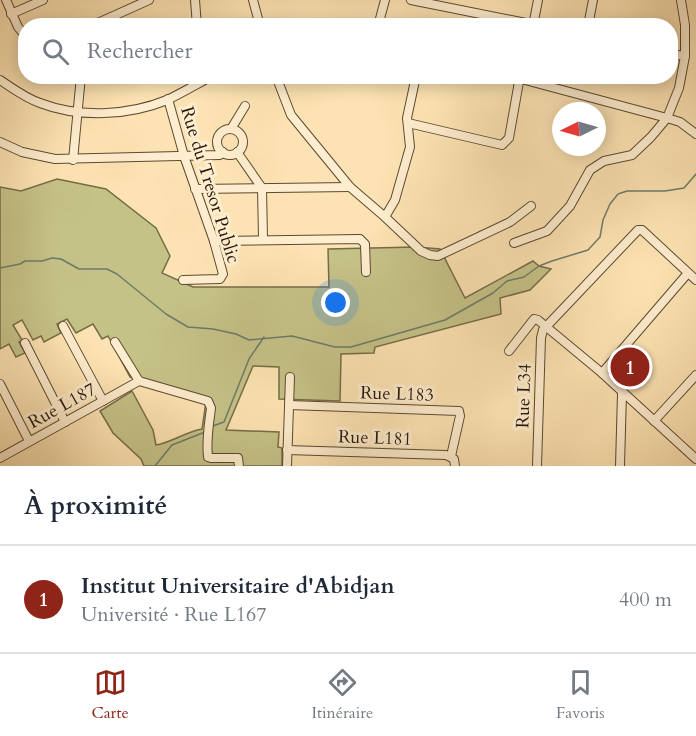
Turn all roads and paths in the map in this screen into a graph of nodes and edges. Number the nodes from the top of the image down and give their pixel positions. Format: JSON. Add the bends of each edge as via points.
{"nodes":[{"id":1,"x":6,"y":0,"type":"edge"},
{"id":2,"x":43,"y":0,"type":"edge"},
{"id":3,"x":149,"y":0,"type":"edge"},
{"id":4,"x":195,"y":0,"type":"edge"},
{"id":5,"x":253,"y":0,"type":"edge"},
{"id":6,"x":385,"y":0,"type":"edge"},
{"id":7,"x":411,"y":0,"type":"edge"},
{"id":8,"x":538,"y":0,"type":"edge"},
{"id":9,"x":593,"y":0,"type":"edge"},
{"id":10,"x":681,"y":0,"type":"edge"},
{"id":11,"x":439,"y":3,"type":"edge"},
{"id":12,"x":12,"y":14,"type":"junction"},
{"id":13,"x":110,"y":18,"type":"edge"},
{"id":14,"x":196,"y":18,"type":"edge"},
{"id":15,"x":258,"y":18,"type":"edge"},
{"id":16,"x":380,"y":18,"type":"edge"},
{"id":17,"x":505,"y":18,"type":"edge"},
{"id":18,"x":537,"y":18,"type":"edge"},
{"id":19,"x":590,"y":18,"type":"edge"},
{"id":20,"x":18,"y":23,"type":"edge"},
{"id":21,"x":678,"y":55,"type":"edge"},
{"id":22,"x":685,"y":56,"type":"junction"},
{"id":23,"x":0,"y":80,"type":"edge"},
{"id":24,"x":80,"y":84,"type":"edge"},
{"id":25,"x":194,"y":84,"type":"edge"},
{"id":26,"x":279,"y":84,"type":"edge"},
{"id":27,"x":415,"y":84,"type":"edge"},
{"id":28,"x":519,"y":84,"type":"edge"},
{"id":29,"x":545,"y":84,"type":"edge"},
{"id":30,"x":168,"y":99,"type":"junction"},
{"id":31,"x":245,"y":106,"type":"dead end"},
{"id":32,"x":76,"y":112,"type":"junction"},
{"id":33,"x":667,"y":118,"type":"junction"},
{"id":34,"x":408,"y":123,"type":"junction"},
{"id":35,"x":231,"y":129,"type":"junction"},
{"id":36,"x":696,"y":134,"type":"edge"},
{"id":37,"x":0,"y":142,"type":"edge"},
{"id":38,"x":223,"y":152,"type":"junction"},
{"id":39,"x":237,"y":152,"type":"junction"},
{"id":40,"x":184,"y":156,"type":"junction"},
{"id":41,"x":73,"y":159,"type":"junction"},
{"id":42,"x":262,"y":188,"type":"junction"},
{"id":43,"x":350,"y":188,"type":"junction"},
{"id":44,"x":195,"y":189,"type":"junction"},
{"id":45,"x":531,"y":206,"type":"dead end"},
{"id":46,"x":385,"y":217,"type":"junction"},
{"id":47,"x":263,"y":239,"type":"junction"},
{"id":48,"x":214,"y":241,"type":"junction"},
{"id":49,"x":514,"y":243,"type":"dead end"},
{"id":50,"x":366,"y":272,"type":"dead end"},
{"id":51,"x":688,"y":273,"type":"junction"},
{"id":52,"x":183,"y":280,"type":"dead end"},
{"id":53,"x":696,"y":280,"type":"edge"},
{"id":54,"x":63,"y":326,"type":"dead end"},
{"id":55,"x":546,"y":328,"type":"junction"},
{"id":56,"x":115,"y":342,"type":"dead end"},
{"id":57,"x":25,"y":343,"type":"dead end"},
{"id":58,"x":509,"y":351,"type":"dead end"},
{"id":59,"x":602,"y":373,"type":"junction"},
{"id":60,"x":696,"y":375,"type":"edge"},
{"id":61,"x":290,"y":377,"type":"dead end"},
{"id":62,"x":139,"y":381,"type":"junction"},
{"id":63,"x":0,"y":384,"type":"edge"},
{"id":64,"x":622,"y":393,"type":"junction"},
{"id":65,"x":104,"y":401,"type":"junction"},
{"id":66,"x":289,"y":405,"type":"junction"},
{"id":67,"x":654,"y":421,"type":"junction"},
{"id":68,"x":65,"y":422,"type":"junction"},
{"id":69,"x":30,"y":441,"type":"junction"},
{"id":70,"x":287,"y":450,"type":"junction"},
{"id":71,"x":451,"y":456,"type":"junction"},
{"id":72,"x":0,"y":458,"type":"edge"},
{"id":73,"x":696,"y":459,"type":"edge"},
{"id":74,"x":239,"y":466,"type":"edge"},
{"id":75,"x":287,"y":466,"type":"edge"},
{"id":76,"x":455,"y":466,"type":"edge"},
{"id":77,"x":537,"y":466,"type":"edge"},
{"id":78,"x":620,"y":466,"type":"edge"}],
"edges":[{"from":1,"to":12,"type":"street"},
{"from":2,"to":12,"type":"street"},
{"from":3,"to":13,"type":"street"},
{"from":4,"to":14,"type":"street"},
{"from":5,"to":15,"type":"street"},
{"from":6,"to":16,"type":"street"},
{"from":7,"to":11,"type":"street"},
{"from":8,"to":18,"type":"street"},
{"from":9,"to":19,"type":"street"},
{"from":10,"to":22,"type":"street"},
{"from":11,"to":17,"type":"street"},
{"from":12,"to":20,"type":"street"},
{"from":21,"to":22,"type":"street"},
{"from":22,"to":33,"type":"street","via":[[679,88]]},
{"from":23,"to":32,"type":"street","via":[[38,103]]},
{"from":24,"to":32,"type":"street"},
{"from":25,"to":30,"type":"street"},
{"from":26,"to":43,"type":"street","via":[[291,115]]},
{"from":27,"to":34,"type":"street"},
{"from":28,"to":34,"type":"street","via":[[509,138],[502,145]]},
{"from":29,"to":33,"type":"street"},
{"from":30,"to":32,"type":"street","via":[[136,109]]},
{"from":30,"to":40,"type":"street","name":"Rue du Tresor Public"},
{"from":31,"to":35,"type":"street"},
{"from":32,"to":41,"type":"street"},
{"from":33,"to":36,"type":"street"},
{"from":33,"to":49,"type":"street","via":[[632,155],[604,161],[590,170],[570,206],[547,231]]},
{"from":34,"to":46,"type":"street","via":[[410,147],[395,200]]},
{"from":35,"to":38,"type":"street","via":[[223,130],[218,137],[217,146]]},
{"from":35,"to":39,"type":"street","via":[[241,136],[242,145]]},
{"from":37,"to":41,"type":"street","via":[[39,156]]},
{"from":38,"to":39,"type":"street"},
{"from":38,"to":40,"type":"street"},
{"from":39,"to":42,"type":"street"},
{"from":40,"to":41,"type":"street"},
{"from":40,"to":44,"type":"street","name":"Rue du Tresor Public"},
{"from":42,"to":43,"type":"street"},
{"from":42,"to":44,"type":"street"},
{"from":42,"to":47,"type":"street"},
{"from":43,"to":46,"type":"street"},
{"from":44,"to":48,"type":"street","name":"Rue du Tresor Public"},
{"from":45,"to":46,"type":"street","via":[[510,222],[438,256],[421,251]]},
{"from":47,"to":48,"type":"street"},
{"from":47,"to":50,"type":"street","via":[[360,239],[365,244]]},
{"from":48,"to":52,"type":"street","name":"Rue du Tresor Public","via":[[222,277]]},
{"from":51,"to":53,"type":"street"},
{"from":51,"to":55,"type":"street","via":[[638,230]]},
{"from":51,"to":59,"type":"street"},
{"from":54,"to":65,"type":"street"},
{"from":55,"to":58,"type":"street","via":[[534,319]]},
{"from":55,"to":59,"type":"street"},
{"from":55,"to":77,"type":"street","name":"Rue L34","via":[[541,338]]},
{"from":56,"to":62,"type":"street"},
{"from":57,"to":68,"type":"street"},
{"from":59,"to":64,"type":"street"},
{"from":60,"to":67,"type":"street"},
{"from":61,"to":66,"type":"street"},
{"from":62,"to":65,"type":"street","name":"Rue L187"},
{"from":62,"to":74,"type":"street","via":[[208,402],[212,408],[206,435],[208,456],[238,458]]},
{"from":63,"to":69,"type":"street"},
{"from":64,"to":67,"type":"street"},
{"from":64,"to":78,"type":"street"},
{"from":65,"to":68,"type":"street","name":"Rue L187"},
{"from":66,"to":70,"type":"street"},
{"from":66,"to":71,"type":"street","name":"Rue L183","via":[[459,411]]},
{"from":67,"to":73,"type":"street"},
{"from":68,"to":69,"type":"street","name":"Rue L187"},
{"from":69,"to":72,"type":"street","name":"Rue L187"},
{"from":70,"to":71,"type":"street","name":"Rue L181"},
{"from":70,"to":75,"type":"street"},
{"from":71,"to":76,"type":"street"}]}
